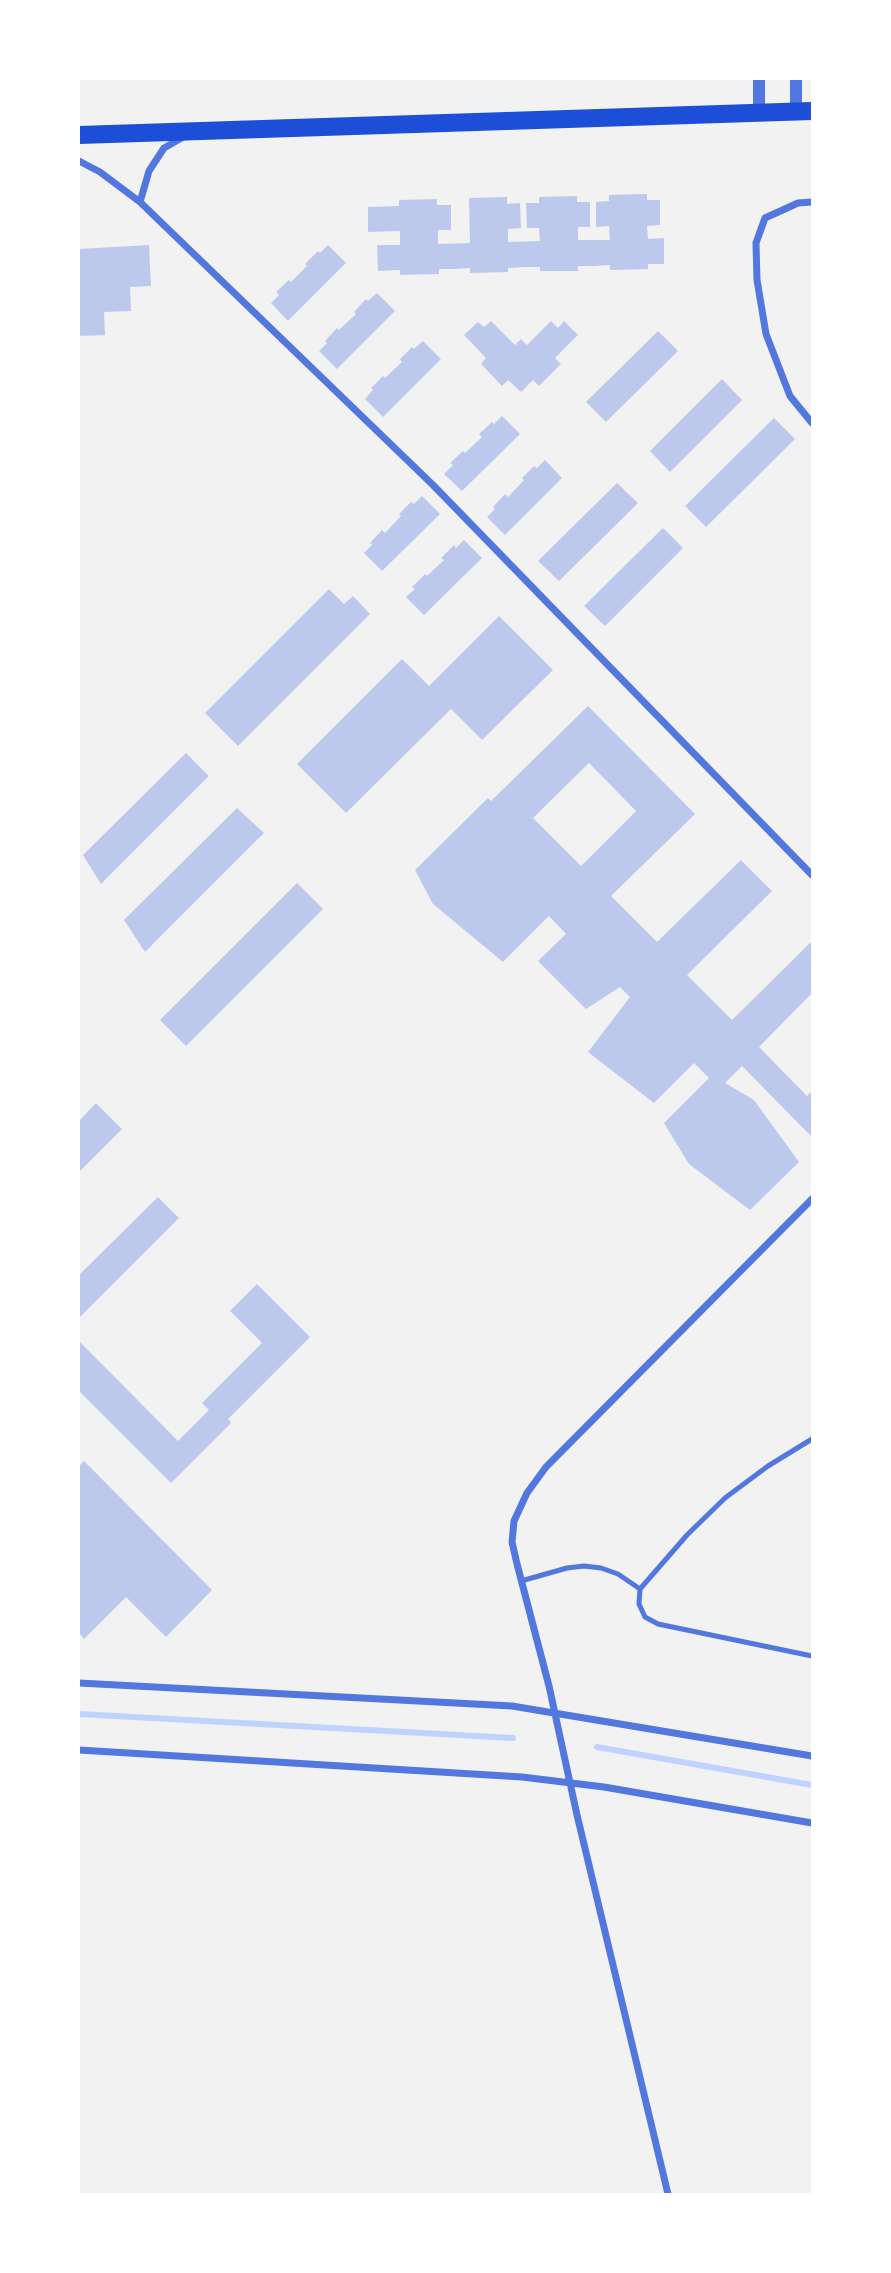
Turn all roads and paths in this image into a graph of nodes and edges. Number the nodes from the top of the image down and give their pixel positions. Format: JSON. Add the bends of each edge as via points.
{"nodes":[{"id":1,"x":759,"y":79,"type":"edge"},
{"id":2,"x":796,"y":79,"type":"edge"},
{"id":3,"x":804,"y":112,"type":"edge"},
{"id":4,"x":759,"y":114,"type":"junction"},
{"id":5,"x":194,"y":131,"type":"junction"},
{"id":6,"x":79,"y":135,"type":"edge"},
{"id":7,"x":79,"y":161,"type":"edge"},
{"id":8,"x":141,"y":202,"type":"junction"},
{"id":9,"x":812,"y":202,"type":"edge"},
{"id":10,"x":812,"y":423,"type":"edge"},
{"id":11,"x":812,"y":875,"type":"edge"},
{"id":12,"x":812,"y":1199,"type":"edge"},
{"id":13,"x":812,"y":1439,"type":"edge"},
{"id":14,"x":521,"y":1581,"type":"junction"},
{"id":15,"x":640,"y":1589,"type":"junction"},
{"id":16,"x":812,"y":1656,"type":"edge"},
{"id":17,"x":79,"y":1683,"type":"edge"},
{"id":18,"x":555,"y":1712,"type":"junction"},
{"id":19,"x":79,"y":1750,"type":"edge"},
{"id":20,"x":812,"y":1756,"type":"edge"},
{"id":21,"x":570,"y":1783,"type":"junction"},
{"id":22,"x":812,"y":1823,"type":"edge"},
{"id":23,"x":668,"y":2194,"type":"edge"}],
"edges":[{"from":1,"to":4,"type":"street"},
{"from":2,"to":3,"type":"street"},
{"from":3,"to":4,"type":"main road"},
{"from":4,"to":5,"type":"main road"},
{"from":5,"to":6,"type":"main road"},
{"from":5,"to":8,"type":"street","via":[[164,148],[149,171]]},
{"from":7,"to":8,"type":"street"},
{"from":8,"to":11,"type":"street","via":[[433,485]]},
{"from":9,"to":10,"type":"street","via":[[798,203],[765,218],[756,243],[766,334],[790,396]]},
{"from":12,"to":14,"type":"street","via":[[546,1467],[514,1521],[512,1542]]},
{"from":13,"to":15,"type":"lane","via":[[725,1498]]},
{"from":14,"to":15,"type":"lane","via":[[584,1566],[618,1574]]},
{"from":14,"to":18,"type":"street"},
{"from":15,"to":16,"type":"lane","via":[[639,1604],[645,1617],[658,1624]]},
{"from":17,"to":18,"type":"street","via":[[498,1705]]},
{"from":18,"to":20,"type":"street"},
{"from":18,"to":21,"type":"street"},
{"from":19,"to":21,"type":"street"},
{"from":21,"to":22,"type":"street"},
{"from":21,"to":23,"type":"street"}]}
